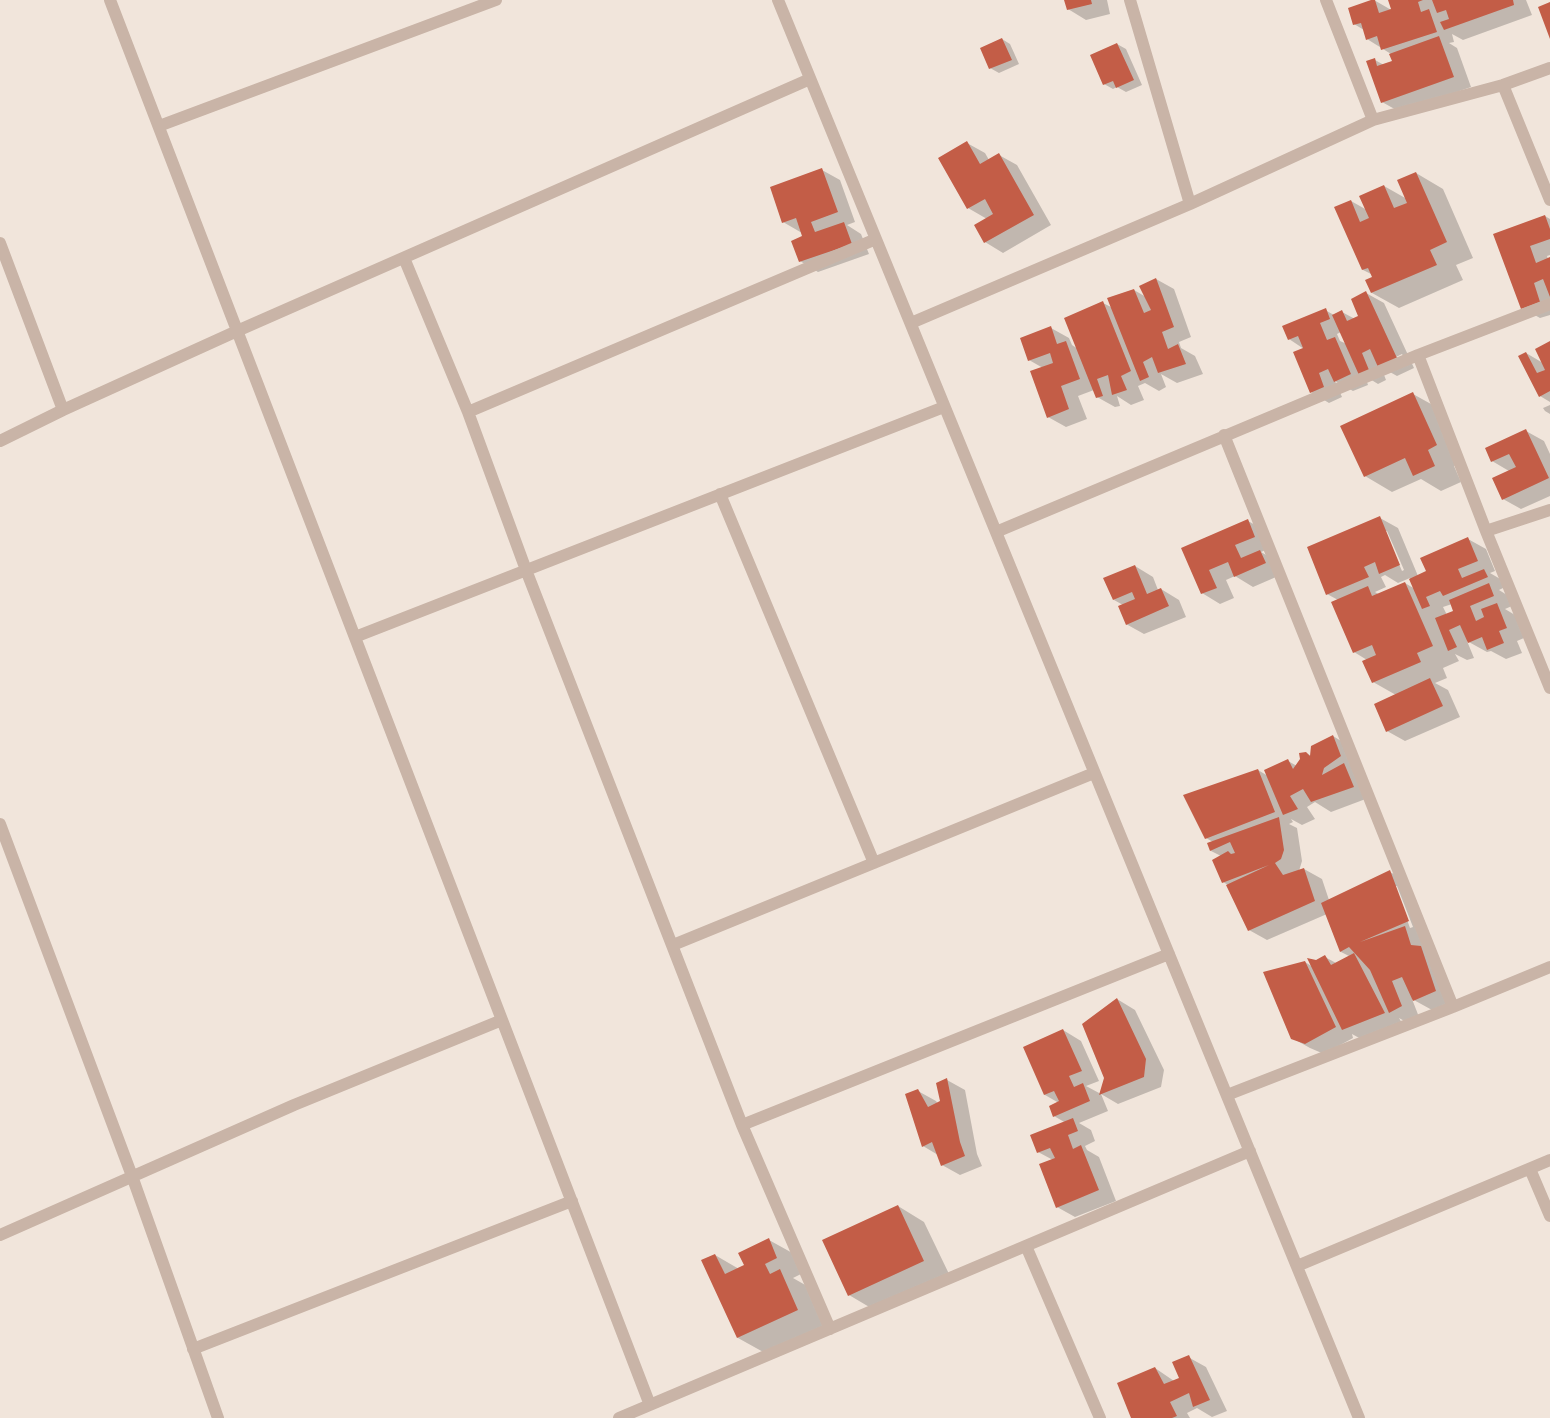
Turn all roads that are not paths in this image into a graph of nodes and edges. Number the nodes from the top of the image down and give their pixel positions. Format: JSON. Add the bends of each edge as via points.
{"nodes":[{"id":1,"x":110,"y":0,"type":"edge"},
{"id":2,"x":496,"y":0,"type":"edge"},
{"id":3,"x":778,"y":0,"type":"edge"},
{"id":4,"x":1130,"y":0,"type":"edge"},
{"id":5,"x":1326,"y":0,"type":"edge"},
{"id":6,"x":1550,"y":68,"type":"edge"},
{"id":7,"x":810,"y":79,"type":"junction"},
{"id":8,"x":1503,"y":85,"type":"junction"},
{"id":9,"x":1373,"y":120,"type":"junction"},
{"id":10,"x":159,"y":126,"type":"junction"},
{"id":11,"x":1550,"y":200,"type":"edge"},
{"id":12,"x":1190,"y":204,"type":"junction"},
{"id":13,"x":876,"y":240,"type":"junction"},
{"id":14,"x":0,"y":243,"type":"edge"},
{"id":15,"x":404,"y":258,"type":"junction"},
{"id":16,"x":1550,"y":304,"type":"edge"},
{"id":17,"x":910,"y":324,"type":"junction"},
{"id":18,"x":238,"y":331,"type":"junction"},
{"id":19,"x":1418,"y":355,"type":"junction"},
{"id":20,"x":944,"y":407,"type":"junction"},
{"id":21,"x":63,"y":410,"type":"junction"},
{"id":22,"x":468,"y":412,"type":"junction"},
{"id":23,"x":1224,"y":435,"type":"junction"},
{"id":24,"x":0,"y":441,"type":"edge"},
{"id":25,"x":720,"y":494,"type":"junction"},
{"id":26,"x":1550,"y":510,"type":"edge"},
{"id":27,"x":996,"y":532,"type":"junction"},
{"id":28,"x":1486,"y":532,"type":"junction"},
{"id":29,"x":526,"y":570,"type":"junction"},
{"id":30,"x":355,"y":637,"type":"junction"},
{"id":31,"x":1550,"y":688,"type":"edge"},
{"id":32,"x":1094,"y":773,"type":"junction"},
{"id":33,"x":0,"y":824,"type":"edge"},
{"id":34,"x":874,"y":863,"type":"junction"},
{"id":35,"x":672,"y":944,"type":"junction"},
{"id":36,"x":1169,"y":954,"type":"junction"},
{"id":37,"x":1550,"y":968,"type":"edge"},
{"id":38,"x":1453,"y":1007,"type":"junction"},
{"id":39,"x":502,"y":1020,"type":"junction"},
{"id":40,"x":1227,"y":1095,"type":"junction"},
{"id":41,"x":742,"y":1125,"type":"junction"},
{"id":42,"x":1250,"y":1151,"type":"junction"},
{"id":43,"x":1550,"y":1160,"type":"edge"},
{"id":44,"x":1530,"y":1169,"type":"junction"},
{"id":45,"x":132,"y":1176,"type":"junction"},
{"id":46,"x":572,"y":1200,"type":"junction"},
{"id":47,"x":1550,"y":1216,"type":"edge"},
{"id":48,"x":0,"y":1235,"type":"edge"},
{"id":49,"x":1026,"y":1246,"type":"junction"},
{"id":50,"x":1297,"y":1266,"type":"junction"},
{"id":51,"x":830,"y":1329,"type":"junction"},
{"id":52,"x":192,"y":1349,"type":"junction"},
{"id":53,"x":650,"y":1405,"type":"junction"},
{"id":54,"x":218,"y":1418,"type":"edge"},
{"id":55,"x":619,"y":1418,"type":"edge"},
{"id":56,"x":1100,"y":1418,"type":"edge"},
{"id":57,"x":1359,"y":1418,"type":"edge"}],
"edges":[{"from":1,"to":10,"type":"street"},
{"from":2,"to":10,"type":"street"},
{"from":3,"to":7,"type":"street"},
{"from":4,"to":12,"type":"street"},
{"from":5,"to":9,"type":"street"},
{"from":6,"to":8,"type":"street"},
{"from":7,"to":13,"type":"street"},
{"from":7,"to":15,"type":"street"},
{"from":8,"to":9,"type":"street"},
{"from":8,"to":11,"type":"street"},
{"from":9,"to":12,"type":"street"},
{"from":10,"to":18,"type":"street"},
{"from":12,"to":17,"type":"street"},
{"from":13,"to":17,"type":"street"},
{"from":13,"to":22,"type":"street"},
{"from":14,"to":21,"type":"street"},
{"from":15,"to":18,"type":"street"},
{"from":15,"to":22,"type":"street"},
{"from":16,"to":19,"type":"street"},
{"from":17,"to":20,"type":"street"},
{"from":18,"to":21,"type":"street"},
{"from":18,"to":30,"type":"street"},
{"from":19,"to":23,"type":"street"},
{"from":19,"to":28,"type":"street"},
{"from":20,"to":25,"type":"street"},
{"from":20,"to":27,"type":"street"},
{"from":21,"to":24,"type":"street"},
{"from":22,"to":29,"type":"street"},
{"from":23,"to":27,"type":"street"},
{"from":23,"to":38,"type":"street"},
{"from":25,"to":29,"type":"street"},
{"from":25,"to":34,"type":"street"},
{"from":26,"to":28,"type":"street"},
{"from":27,"to":32,"type":"street"},
{"from":28,"to":31,"type":"street"},
{"from":29,"to":30,"type":"street"},
{"from":29,"to":35,"type":"street"},
{"from":30,"to":39,"type":"street"},
{"from":32,"to":34,"type":"street"},
{"from":32,"to":36,"type":"street"},
{"from":33,"to":45,"type":"street"},
{"from":34,"to":35,"type":"street"},
{"from":35,"to":41,"type":"street"},
{"from":36,"to":40,"type":"street"},
{"from":36,"to":41,"type":"street"},
{"from":37,"to":38,"type":"street"},
{"from":38,"to":40,"type":"street"},
{"from":39,"to":45,"type":"street"},
{"from":39,"to":46,"type":"street"},
{"from":40,"to":42,"type":"street"},
{"from":41,"to":51,"type":"street"},
{"from":42,"to":49,"type":"street"},
{"from":42,"to":50,"type":"street"},
{"from":43,"to":44,"type":"street"},
{"from":44,"to":47,"type":"street"},
{"from":44,"to":50,"type":"street"},
{"from":45,"to":48,"type":"street"},
{"from":45,"to":52,"type":"street"},
{"from":46,"to":52,"type":"street"},
{"from":46,"to":53,"type":"street"},
{"from":49,"to":51,"type":"street"},
{"from":49,"to":56,"type":"street"},
{"from":50,"to":57,"type":"street"},
{"from":51,"to":53,"type":"street"},
{"from":52,"to":54,"type":"street"},
{"from":53,"to":55,"type":"street"}]}
